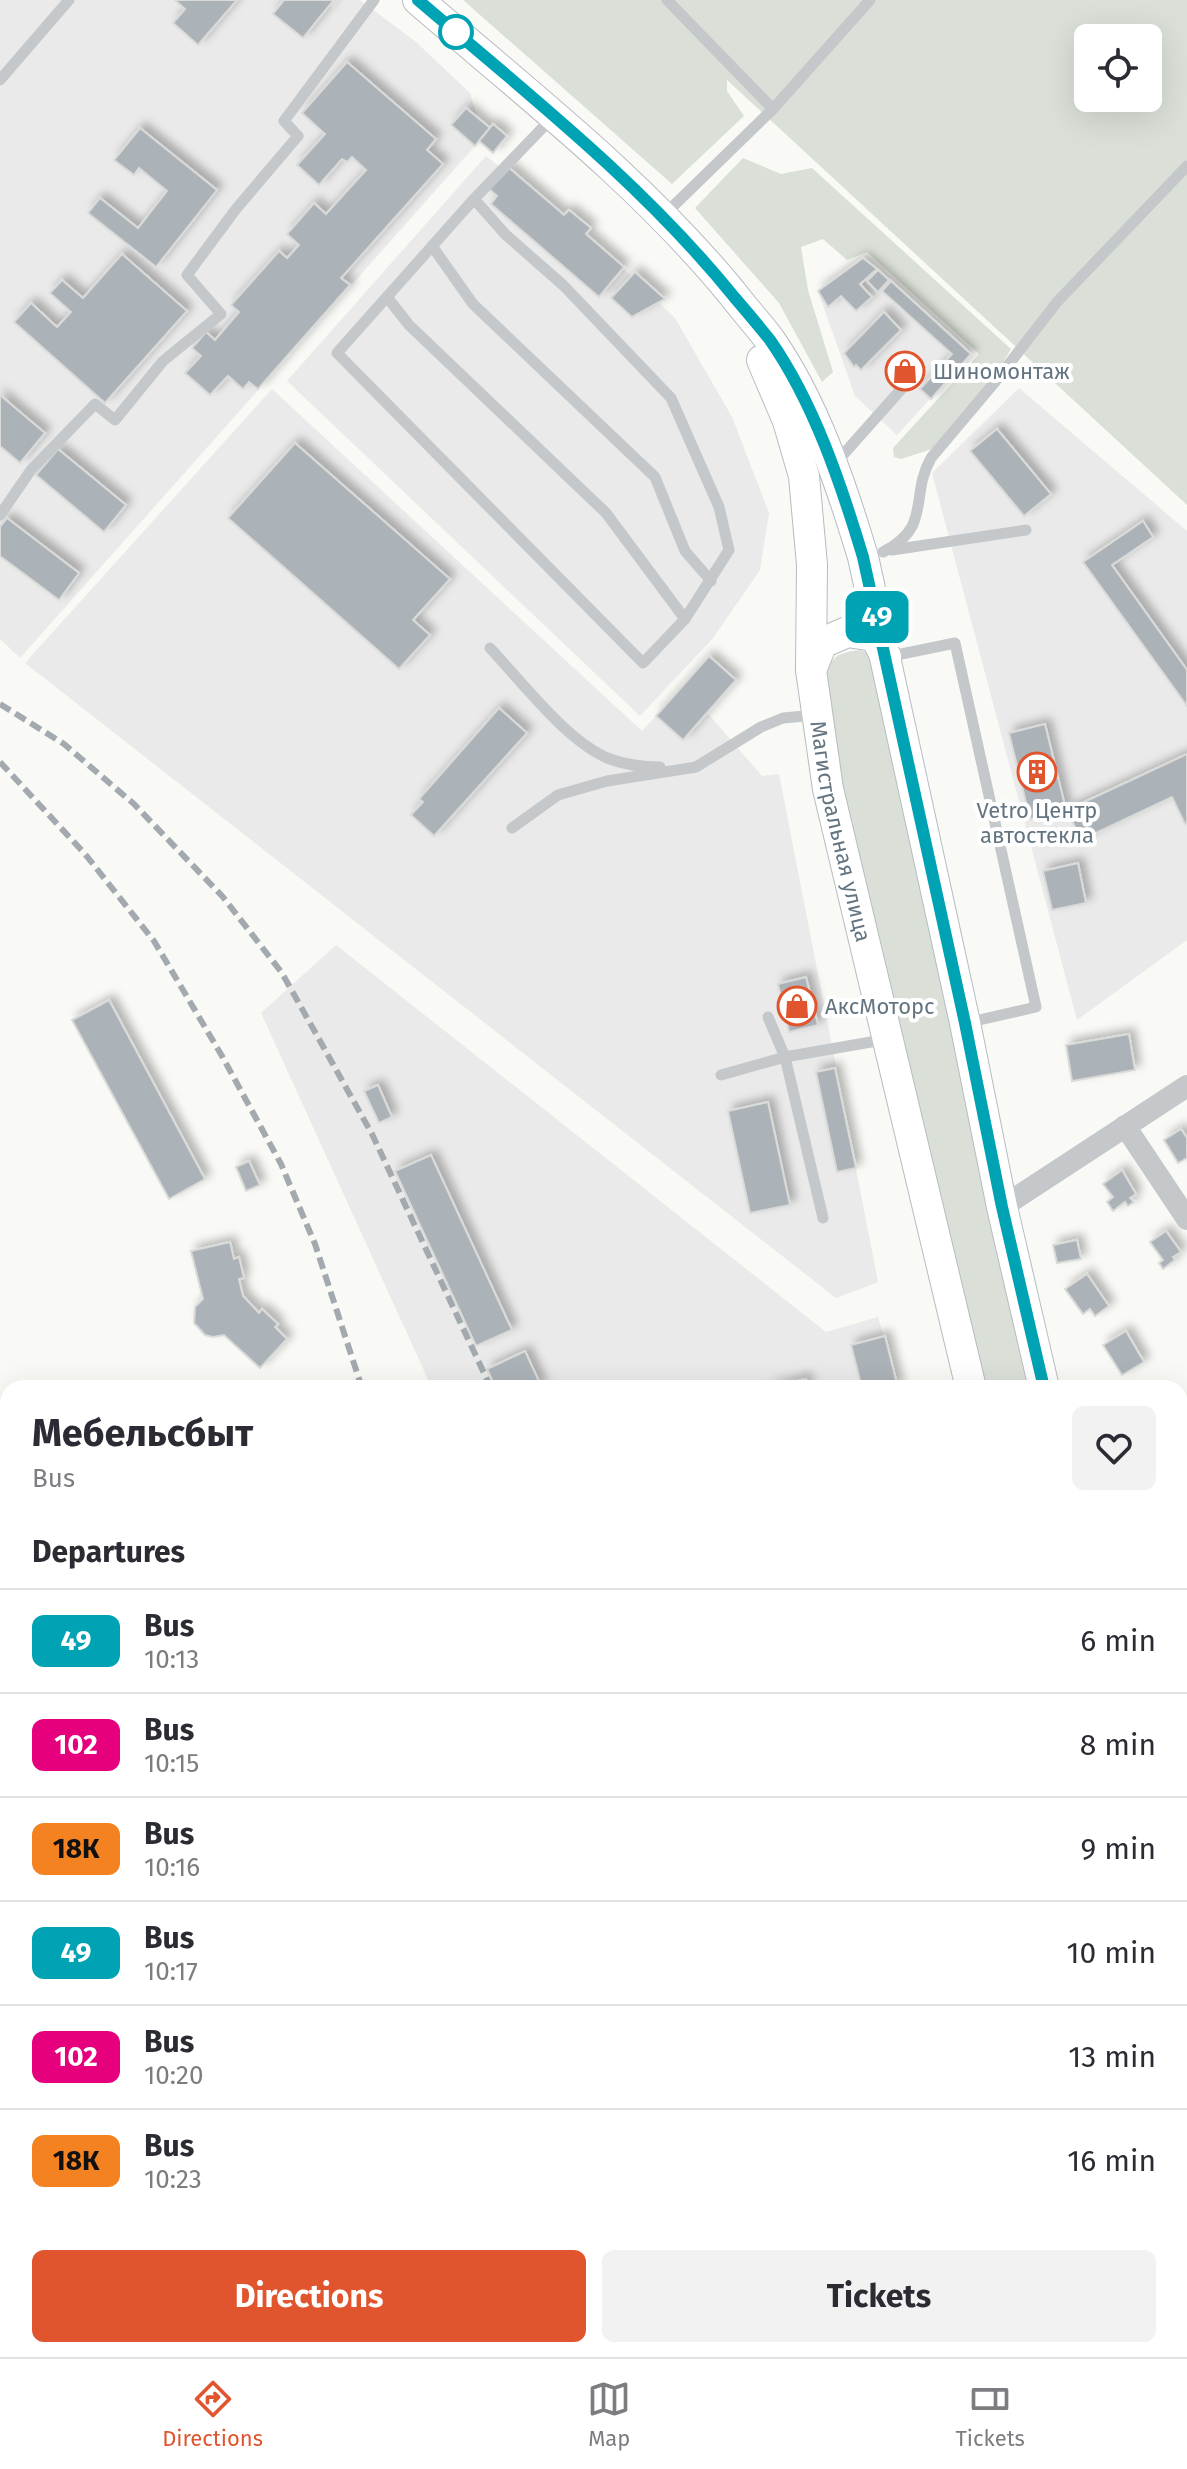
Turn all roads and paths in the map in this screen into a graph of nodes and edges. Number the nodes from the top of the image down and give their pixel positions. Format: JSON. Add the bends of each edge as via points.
{"nodes":[{"id":1,"x":69,"y":0,"type":"edge"},
{"id":2,"x":374,"y":0,"type":"edge"},
{"id":3,"x":418,"y":0,"type":"edge"},
{"id":4,"x":667,"y":0,"type":"edge"},
{"id":5,"x":870,"y":0,"type":"edge"},
{"id":6,"x":0,"y":80,"type":"edge"},
{"id":7,"x":773,"y":109,"type":"junction"},
{"id":8,"x":555,"y":115,"type":"junction"},
{"id":9,"x":1187,"y":166,"type":"edge"},
{"id":10,"x":474,"y":199,"type":"junction"},
{"id":11,"x":664,"y":215,"type":"junction"},
{"id":12,"x":432,"y":246,"type":"junction"},
{"id":13,"x":721,"y":280,"type":"junction"},
{"id":14,"x":387,"y":297,"type":"junction"},
{"id":15,"x":913,"y":376,"type":"dead end"},
{"id":16,"x":832,"y":463,"type":"junction"},
{"id":17,"x":804,"y":476,"type":"junction"},
{"id":18,"x":0,"y":515,"type":"edge"},
{"id":19,"x":1026,"y":530,"type":"dead end"},
{"id":20,"x":873,"y":554,"type":"junction"},
{"id":21,"x":711,"y":581,"type":"junction"},
{"id":22,"x":685,"y":619,"type":"junction"},
{"id":23,"x":490,"y":648,"type":"dead end"},
{"id":24,"x":886,"y":657,"type":"junction"},
{"id":25,"x":811,"y":670,"type":"junction"},
{"id":26,"x":816,"y":715,"type":"junction"},
{"id":27,"x":696,"y":767,"type":"junction"},
{"id":28,"x":512,"y":828,"type":"dead end"},
{"id":29,"x":768,"y":1017,"type":"dead end"},
{"id":30,"x":965,"y":1023,"type":"junction"},
{"id":31,"x":888,"y":1039,"type":"junction"},
{"id":32,"x":785,"y":1057,"type":"junction"},
{"id":33,"x":721,"y":1075,"type":"dead end"},
{"id":34,"x":1187,"y":1086,"type":"edge"},
{"id":35,"x":1125,"y":1126,"type":"junction"},
{"id":36,"x":1002,"y":1207,"type":"junction"},
{"id":37,"x":823,"y":1218,"type":"dead end"},
{"id":38,"x":1187,"y":1219,"type":"edge"},
{"id":39,"x":969,"y":1380,"type":"edge"},
{"id":40,"x":1042,"y":1380,"type":"edge"}],
"edges":[{"from":1,"to":6,"type":"lane"},
{"from":2,"to":18,"type":"lane","via":[[284,121],[298,136],[187,275],[221,314],[163,361],[115,420],[95,404],[31,470]]},
{"from":3,"to":8,"type":"main road","name":"Магистральная улица"},
{"from":4,"to":7,"type":"lane"},
{"from":5,"to":7,"type":"lane"},
{"from":7,"to":11,"type":"lane"},
{"from":8,"to":10,"type":"lane"},
{"from":8,"to":11,"type":"main road","name":"Магистральная улица"},
{"from":9,"to":20,"type":"lane","via":[[1057,302],[931,458],[910,532],[897,545]]},
{"from":10,"to":12,"type":"lane"},
{"from":10,"to":21,"type":"lane","via":[[671,398],[719,507],[729,550]]},
{"from":11,"to":13,"type":"main road","name":"Магистральная улица"},
{"from":12,"to":14,"type":"lane"},
{"from":12,"to":21,"type":"lane","via":[[473,304],[655,477],[685,551]]},
{"from":13,"to":16,"type":"main road","name":"Магистральная улица","via":[[770,341]]},
{"from":13,"to":17,"type":"main road","name":"Магистральная улица","via":[[788,421]]},
{"from":14,"to":22,"type":"lane","via":[[409,325],[606,513]]},
{"from":14,"to":22,"type":"lane","via":[[337,353],[643,663]]},
{"from":15,"to":16,"type":"lane"},
{"from":16,"to":17,"type":"main road"},
{"from":16,"to":20,"type":"main road","name":"Магистральная улица"},
{"from":17,"to":25,"type":"main road","name":"Магистральная улица","via":[[812,565]]},
{"from":19,"to":20,"type":"lane"},
{"from":20,"to":24,"type":"main road","name":"Магистральная улица"},
{"from":21,"to":22,"type":"lane"},
{"from":23,"to":27,"type":"lane","via":[[575,738],[609,759],[640,767]]},
{"from":24,"to":25,"type":"main road","via":[[875,636],[847,632],[822,643]]},
{"from":24,"to":30,"type":"main road","name":"Магистральная улица"},
{"from":24,"to":30,"type":"lane","via":[[955,643],[1036,1007]]},
{"from":25,"to":26,"type":"main road","name":"Магистральная улица"},
{"from":26,"to":27,"type":"lane","via":[[783,718],[761,727]]},
{"from":26,"to":31,"type":"main road","name":"Магистральная улица","via":[[843,856]]},
{"from":27,"to":28,"type":"lane","via":[[558,795]]},
{"from":29,"to":32,"type":"lane"},
{"from":30,"to":36,"type":"main road","name":"Магистральная улица"},
{"from":31,"to":32,"type":"lane"},
{"from":31,"to":39,"type":"main road","name":"Магистральная улица"},
{"from":32,"to":33,"type":"lane"},
{"from":32,"to":37,"type":"lane"},
{"from":34,"to":35,"type":"street"},
{"from":35,"to":36,"type":"street"},
{"from":35,"to":38,"type":"street"},
{"from":36,"to":40,"type":"main road","name":"Магистральная улица"}]}
